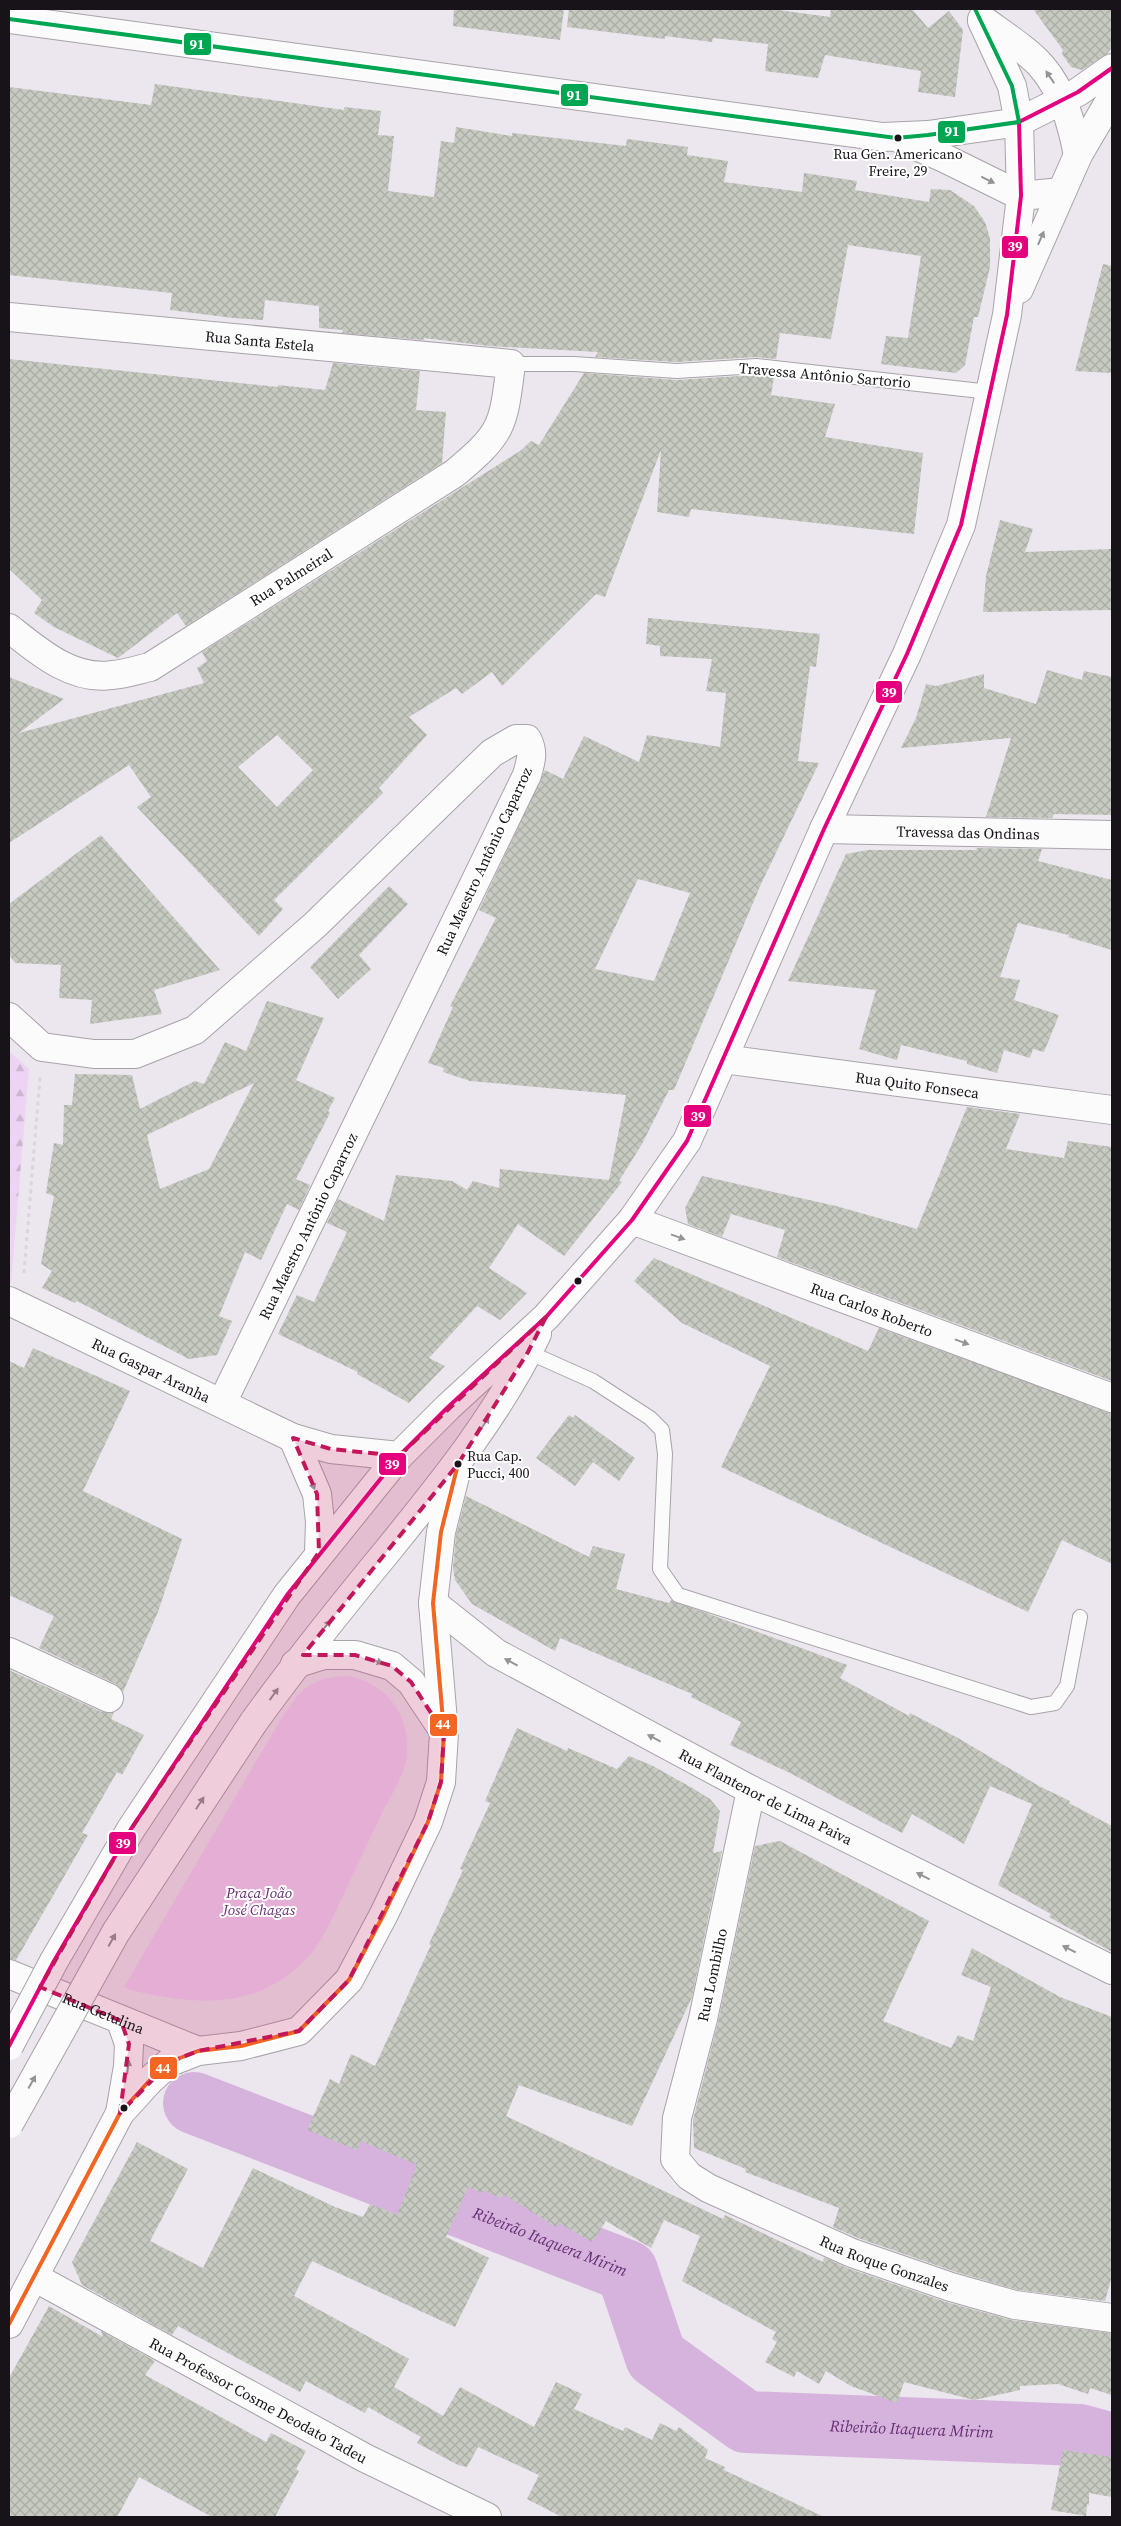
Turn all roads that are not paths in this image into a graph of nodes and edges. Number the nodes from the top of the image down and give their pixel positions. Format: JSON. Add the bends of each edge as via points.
{"nodes":[{"id":1,"x":978,"y":14,"type":"edge"},
{"id":2,"x":9,"y":20,"type":"edge"},
{"id":3,"x":1112,"y":68,"type":"edge"},
{"id":4,"x":1112,"y":97,"type":"edge"},
{"id":5,"x":1062,"y":101,"type":"junction"},
{"id":6,"x":1018,"y":122,"type":"junction"},
{"id":7,"x":896,"y":138,"type":"junction"},
{"id":8,"x":1078,"y":156,"type":"junction"},
{"id":9,"x":1061,"y":192,"type":"junction"},
{"id":10,"x":1021,"y":196,"type":"junction"},
{"id":11,"x":1008,"y":315,"type":"junction"},
{"id":12,"x":9,"y":317,"type":"edge"},
{"id":13,"x":511,"y":364,"type":"junction"},
{"id":14,"x":990,"y":392,"type":"junction"},
{"id":15,"x":9,"y":628,"type":"edge"},
{"id":16,"x":824,"y":829,"type":"junction"},
{"id":17,"x":1112,"y":835,"type":"edge"},
{"id":18,"x":9,"y":1017,"type":"edge"},
{"id":19,"x":723,"y":1059,"type":"junction"},
{"id":20,"x":1112,"y":1110,"type":"edge"},
{"id":21,"x":632,"y":1220,"type":"junction"},
{"id":22,"x":15,"y":1303,"type":"edge"},
{"id":23,"x":546,"y":1317,"type":"junction"},
{"id":24,"x":528,"y":1352,"type":"junction"},
{"id":25,"x":1112,"y":1398,"type":"edge"},
{"id":26,"x":222,"y":1403,"type":"junction"},
{"id":27,"x":293,"y":1438,"type":"junction"},
{"id":28,"x":399,"y":1456,"type":"junction"},
{"id":29,"x":458,"y":1464,"type":"junction"},
{"id":30,"x":319,"y":1552,"type":"junction"},
{"id":31,"x":433,"y":1603,"type":"junction"},
{"id":32,"x":1080,"y":1617,"type":"dead end"},
{"id":33,"x":9,"y":1652,"type":"edge"},
{"id":34,"x":295,"y":1664,"type":"junction"},
{"id":35,"x":109,"y":1698,"type":"dead end"},
{"id":36,"x":444,"y":1733,"type":"junction"},
{"id":37,"x":751,"y":1790,"type":"junction"},
{"id":38,"x":1112,"y":1970,"type":"edge"},
{"id":39,"x":9,"y":1974,"type":"edge"},
{"id":40,"x":121,"y":2021,"type":"junction"},
{"id":41,"x":9,"y":2046,"type":"edge"},
{"id":42,"x":198,"y":2051,"type":"junction"},
{"id":43,"x":120,"y":2113,"type":"junction"},
{"id":44,"x":9,"y":2124,"type":"edge"},
{"id":45,"x":675,"y":2159,"type":"joint"},
{"id":46,"x":34,"y":2277,"type":"junction"},
{"id":47,"x":1112,"y":2318,"type":"edge"},
{"id":48,"x":9,"y":2324,"type":"edge"},
{"id":49,"x":487,"y":2517,"type":"edge"}],
"edges":[{"from":5,"to":1,"type":"main road","one_way":true,"via":[[1042,66]]},
{"from":1,"to":6,"type":"main road","via":[[1012,86]]},
{"from":2,"to":7,"type":"main road"},
{"from":3,"to":5,"type":"main road"},
{"from":4,"to":8,"type":"main road"},
{"from":5,"to":6,"type":"main road"},
{"from":5,"to":8,"type":"main road"},
{"from":6,"to":7,"type":"main road"},
{"from":6,"to":10,"type":"main road"},
{"from":7,"to":10,"type":"main road","one_way":true},
{"from":8,"to":9,"type":"main road"},
{"from":9,"to":10,"type":"main road"},
{"from":11,"to":9,"type":"main road","one_way":true},
{"from":10,"to":11,"type":"main road"},
{"from":11,"to":14,"type":"main road"},
{"from":12,"to":13,"type":"main road","name":"Rua Santa Estela"},
{"from":13,"to":14,"type":"lane","name":"Travessa Antônio Sartorio","via":[[574,364],[677,371],[756,366]]},
{"from":13,"to":15,"type":"main road","name":"Rua Palmeiral","via":[[506,409],[501,426],[487,447],[455,473],[150,667],[110,676],[73,672],[38,651]]},
{"from":14,"to":16,"type":"main road","via":[[961,525],[907,654]]},
{"from":16,"to":17,"type":"main road","name":"Travessa das Ondinas"},
{"from":16,"to":19,"type":"main road"},
{"from":18,"to":26,"type":"main road","name":"Rua Maestro Antônio Caparroz","via":[[42,1047],[94,1054],[135,1054],[195,1030],[315,925],[492,752],[516,739],[527,739],[532,747],[527,775]]},
{"from":19,"to":20,"type":"main road","name":"Rua Quito Fonseca"},
{"from":19,"to":21,"type":"main road","via":[[687,1141]]},
{"from":21,"to":23,"type":"main road"},
{"from":21,"to":25,"type":"main road","name":"Rua Carlos Roberto","one_way":true},
{"from":22,"to":26,"type":"main road","name":"Rua Gaspar Aranha"},
{"from":23,"to":24,"type":"main road"},
{"from":23,"to":28,"type":"main road"},
{"from":29,"to":24,"type":"main road","one_way":true},
{"from":24,"to":32,"type":"lane","via":[[593,1381],[650,1418],[662,1430],[665,1454],[660,1569],[678,1594],[1031,1707],[1055,1703],[1067,1686]]},
{"from":26,"to":27,"type":"main road","name":"Rua Gaspar Aranha"},
{"from":27,"to":28,"type":"main road","name":"Rua Gaspar Aranha","via":[[331,1449]]},
{"from":27,"to":30,"type":"main road","one_way":true,"via":[[317,1494]]},
{"from":28,"to":30,"type":"main road"},
{"from":29,"to":31,"type":"main road","via":[[441,1532]]},
{"from":34,"to":29,"type":"main road","one_way":true},
{"from":30,"to":41,"type":"main road","bridge":true,"via":[[287,1594],[131,1829]]},
{"from":31,"to":36,"type":"main road"},
{"from":37,"to":31,"type":"main road","name":"Rua Flantenor de Lima Paiva","one_way":true,"via":[[496,1654]]},
{"from":33,"to":35,"type":"main road"},
{"from":34,"to":36,"type":"main road","one_way":true,"via":[[324,1655],[355,1655],[392,1666],[411,1682]]},
{"from":44,"to":34,"type":"main road","one_way":true,"bridge":true,"via":[[116,1932]]},
{"from":36,"to":42,"type":"main road","via":[[441,1782],[428,1822],[349,1980],[299,2031],[241,2046]]},
{"from":38,"to":37,"type":"main road","name":"Rua Flantenor de Lima Paiva","one_way":true},
{"from":37,"to":45,"type":"main road","name":"Rua Lombilho","via":[[704,2019],[677,2118]]},
{"from":39,"to":40,"type":"main road","name":"Rua Getulina"},
{"from":40,"to":42,"type":"main road","name":"Rua Getulina"},
{"from":43,"to":40,"type":"main road","one_way":true,"via":[[129,2044]]},
{"from":42,"to":43,"type":"main road","via":[[170,2062]]},
{"from":43,"to":46,"type":"main road"},
{"from":45,"to":47,"type":"main road","name":"Rua Roque Gonzales","via":[[689,2176],[708,2188],[852,2253],[1015,2305]]},
{"from":46,"to":48,"type":"main road"},
{"from":46,"to":49,"type":"main road","name":"Rua Professor Cosme Deodato Tadeu","via":[[365,2458]]}]}
